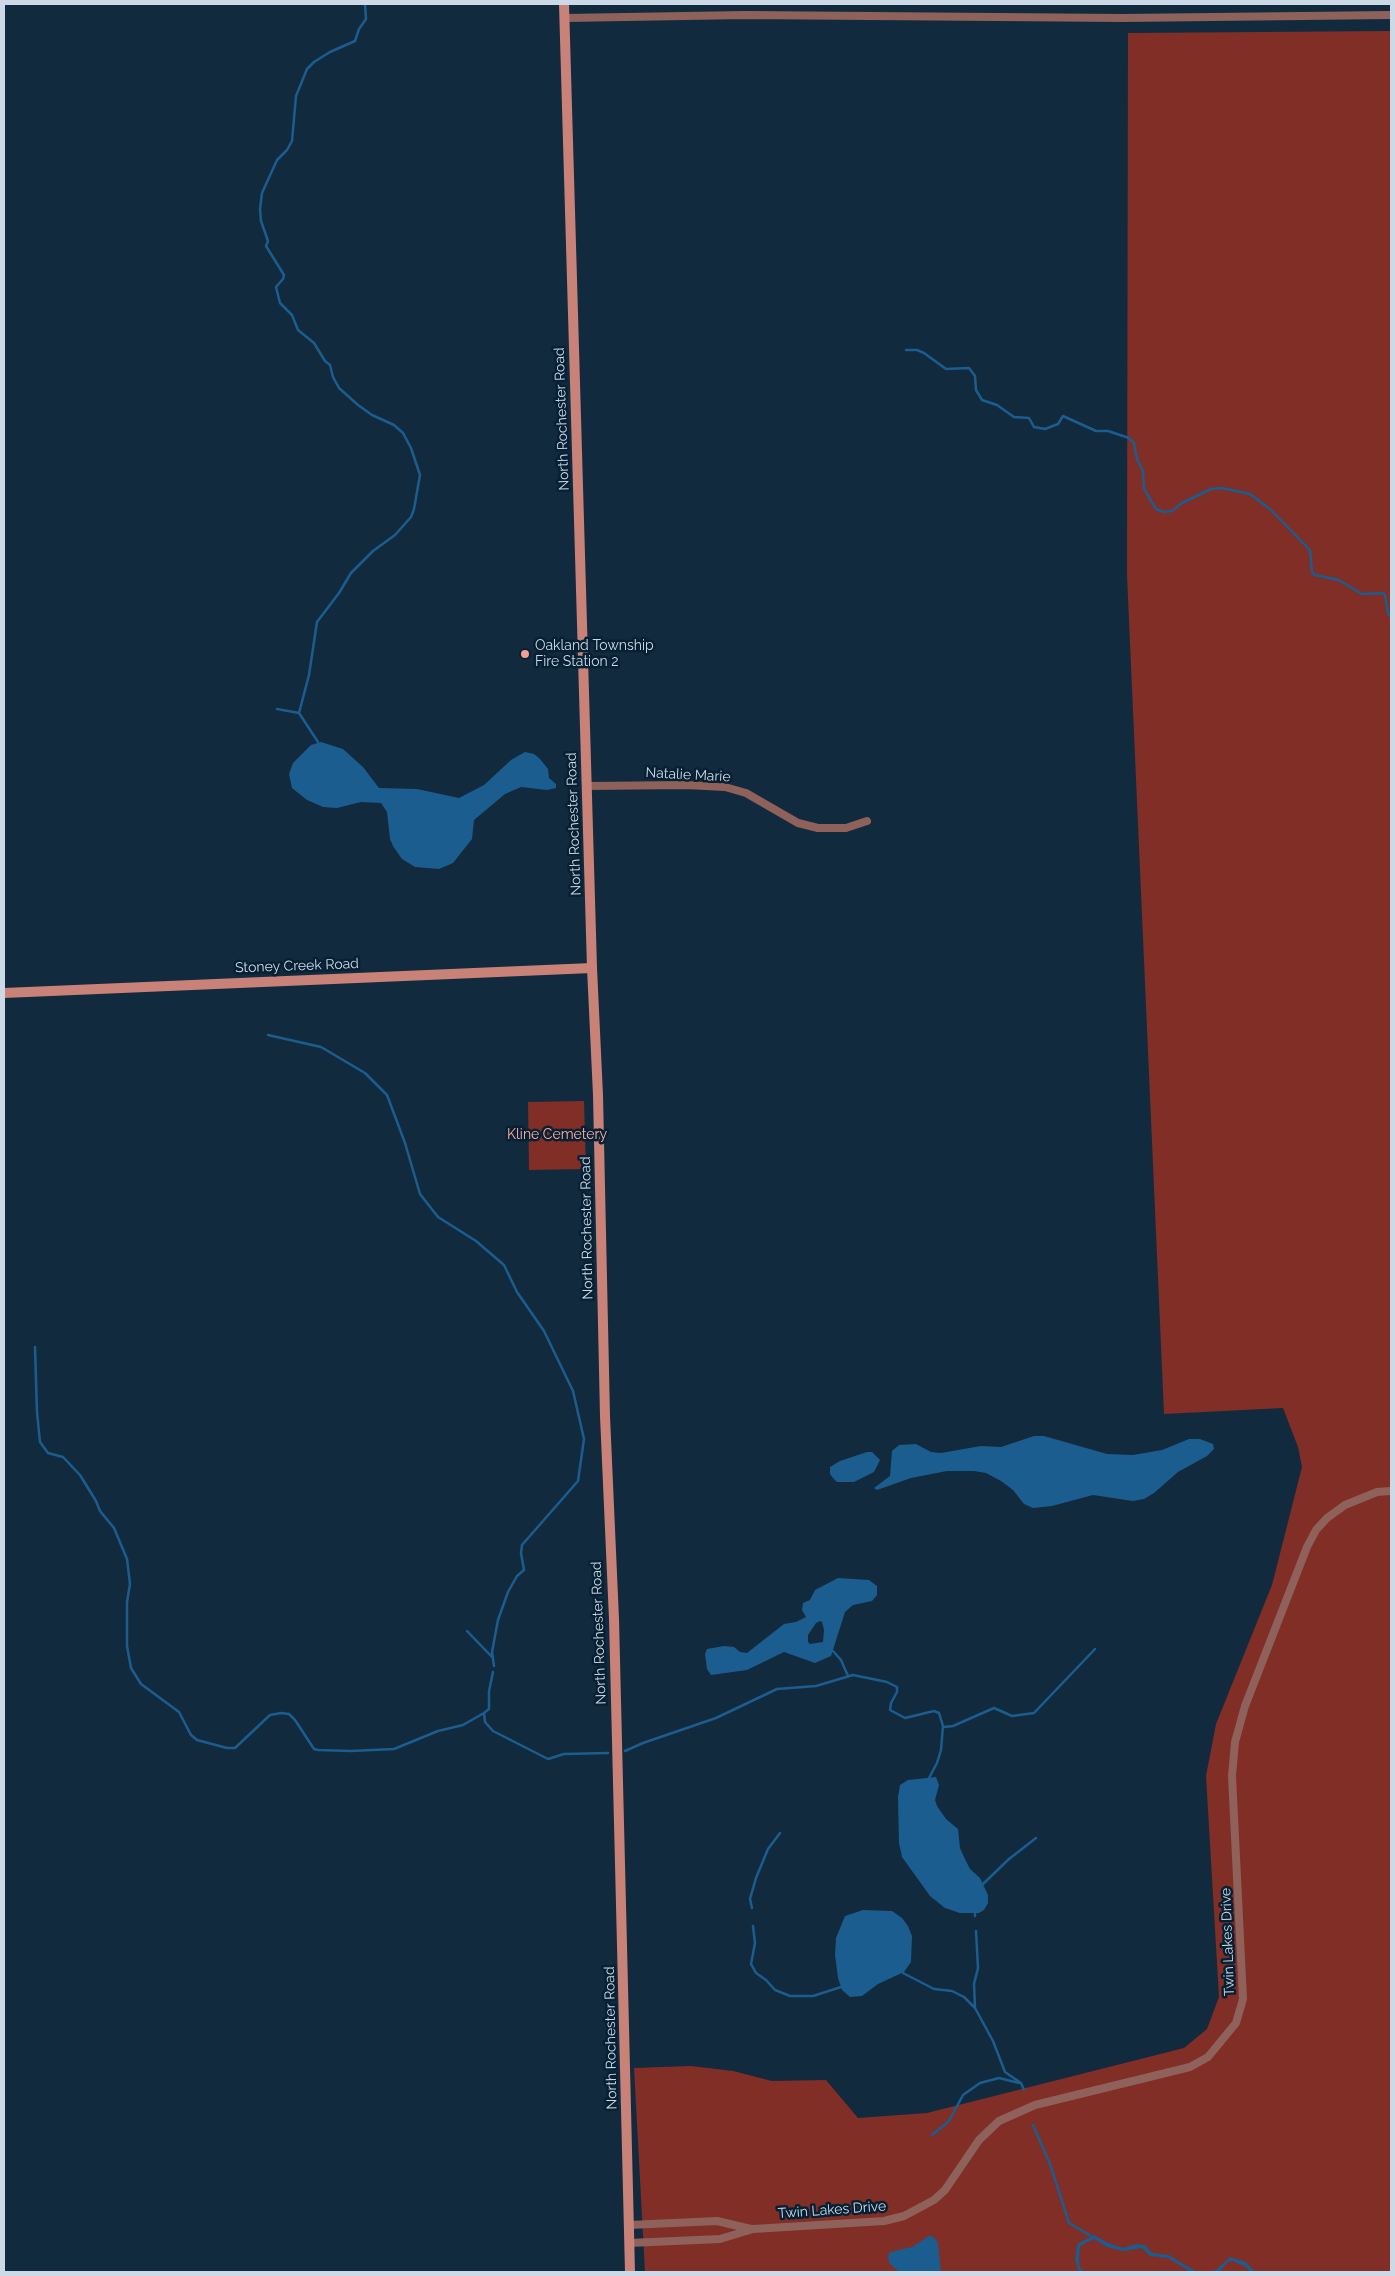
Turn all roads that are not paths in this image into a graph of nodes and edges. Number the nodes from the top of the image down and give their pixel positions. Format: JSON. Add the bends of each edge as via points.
{"nodes":[{"id":1,"x":564,"y":4,"type":"edge"},
{"id":2,"x":1391,"y":15,"type":"edge"},
{"id":3,"x":565,"y":18,"type":"junction"},
{"id":4,"x":587,"y":786,"type":"junction"},
{"id":5,"x":867,"y":821,"type":"dead end"},
{"id":6,"x":592,"y":968,"type":"junction"},
{"id":7,"x":4,"y":993,"type":"edge"},
{"id":8,"x":1391,"y":1491,"type":"edge"},
{"id":9,"x":629,"y":2225,"type":"junction"},
{"id":10,"x":753,"y":2229,"type":"junction"},
{"id":11,"x":629,"y":2243,"type":"junction"},
{"id":12,"x":630,"y":2272,"type":"edge"}],
"edges":[{"from":1,"to":3,"type":"main road","name":"North Rochester Road"},
{"from":2,"to":3,"type":"street"},
{"from":3,"to":4,"type":"main road","name":"North Rochester Road"},
{"from":4,"to":5,"type":"street","name":"Natalie Marie","via":[[725,787],[746,793],[798,822],[818,828],[846,828]]},
{"from":4,"to":6,"type":"main road","name":"North Rochester Road"},
{"from":6,"to":7,"type":"main road","name":"Stoney Creek Road"},
{"from":6,"to":9,"type":"main road","name":"North Rochester Road","via":[[606,1462],[614,1619]]},
{"from":8,"to":10,"type":"street","name":"Twin Lakes Drive","via":[[1368,1495],[1345,1505],[1316,1530],[1245,1706],[1232,1776],[1243,1999],[1236,2023],[1218,2046],[1208,2057],[1190,2067],[1035,2105],[999,2122],[979,2140],[945,2190],[904,2216],[884,2221]]},
{"from":9,"to":10,"type":"street","name":"Twin Lakes Drive","via":[[717,2222]]},
{"from":9,"to":11,"type":"main road","name":"North Rochester Road"},
{"from":10,"to":11,"type":"street","name":"Twin Lakes Drive","via":[[720,2239]]},
{"from":11,"to":12,"type":"main road","name":"North Rochester Road"}]}
